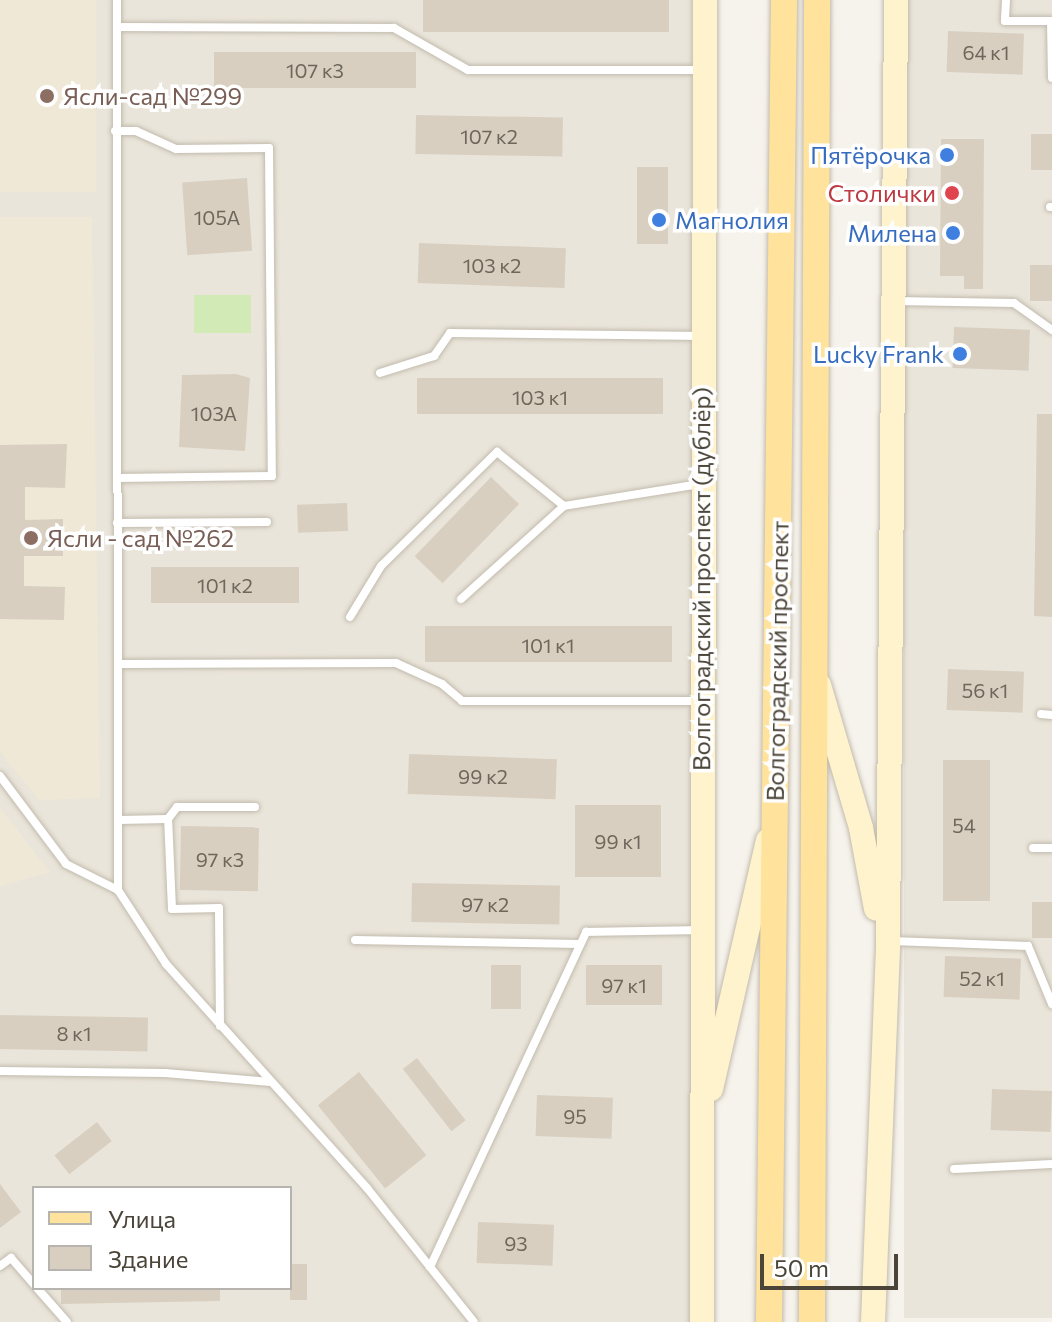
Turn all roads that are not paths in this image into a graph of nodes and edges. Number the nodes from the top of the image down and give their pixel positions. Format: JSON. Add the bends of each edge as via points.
{"nodes":[{"id":1,"x":117,"y":0,"type":"edge"},
{"id":2,"x":705,"y":0,"type":"edge"},
{"id":3,"x":784,"y":0,"type":"edge"},
{"id":4,"x":817,"y":0,"type":"edge"},
{"id":5,"x":896,"y":0,"type":"edge"},
{"id":6,"x":1006,"y":0,"type":"edge"},
{"id":7,"x":117,"y":27,"type":"junction"},
{"id":8,"x":705,"y":70,"type":"junction"},
{"id":9,"x":1052,"y":78,"type":"edge"},
{"id":10,"x":115,"y":131,"type":"junction"},
{"id":11,"x":894,"y":301,"type":"junction"},
{"id":12,"x":1052,"y":330,"type":"edge"},
{"id":13,"x":703,"y":336,"type":"junction"},
{"id":14,"x":380,"y":373,"type":"dead end"},
{"id":15,"x":117,"y":478,"type":"junction"},
{"id":16,"x":701,"y":484,"type":"junction"},
{"id":17,"x":564,"y":506,"type":"junction"},
{"id":18,"x":267,"y":522,"type":"dead end"},
{"id":19,"x":117,"y":523,"type":"junction"},
{"id":20,"x":461,"y":599,"type":"dead end"},
{"id":21,"x":350,"y":617,"type":"dead end"},
{"id":22,"x":118,"y":664,"type":"junction"},
{"id":23,"x":814,"y":669,"type":"junction"},
{"id":24,"x":700,"y":701,"type":"junction"},
{"id":25,"x":1041,"y":714,"type":"dead end"},
{"id":26,"x":1052,"y":715,"type":"edge"},
{"id":27,"x":0,"y":776,"type":"edge"},
{"id":28,"x":775,"y":802,"type":"junction"},
{"id":29,"x":255,"y":807,"type":"dead end"},
{"id":30,"x":168,"y":819,"type":"junction"},
{"id":31,"x":119,"y":820,"type":"junction"},
{"id":32,"x":1033,"y":848,"type":"dead end"},
{"id":33,"x":1052,"y":848,"type":"edge"},
{"id":34,"x":118,"y":890,"type":"junction"},
{"id":35,"x":701,"y":930,"type":"junction"},
{"id":36,"x":355,"y":940,"type":"dead end"},
{"id":37,"x":580,"y":944,"type":"junction"},
{"id":38,"x":886,"y":952,"type":"junction"},
{"id":39,"x":1048,"y":982,"type":"edge"},
{"id":40,"x":1052,"y":1004,"type":"edge"},
{"id":41,"x":220,"y":1026,"type":"junction"},
{"id":42,"x":0,"y":1071,"type":"edge"},
{"id":43,"x":271,"y":1082,"type":"junction"},
{"id":44,"x":702,"y":1159,"type":"junction"},
{"id":45,"x":1052,"y":1164,"type":"edge"},
{"id":46,"x":954,"y":1169,"type":"dead end"},
{"id":47,"x":0,"y":1266,"type":"edge"},
{"id":48,"x":430,"y":1267,"type":"junction"},
{"id":49,"x":32,"y":1282,"type":"edge"},
{"id":50,"x":39,"y":1290,"type":"edge"},
{"id":51,"x":67,"y":1322,"type":"edge"},
{"id":52,"x":474,"y":1322,"type":"edge"},
{"id":53,"x":702,"y":1322,"type":"edge"},
{"id":54,"x":769,"y":1322,"type":"edge"},
{"id":55,"x":812,"y":1322,"type":"edge"},
{"id":56,"x":873,"y":1322,"type":"edge"}],
"edges":[{"from":1,"to":7,"type":"lane"},
{"from":2,"to":8,"type":"street","name":"Волгоградский проспект (дублёр)"},
{"from":3,"to":28,"type":"main road","name":"Волгоградский проспект"},
{"from":4,"to":23,"type":"main road","name":"Волгоградский проспект"},
{"from":5,"to":11,"type":"street"},
{"from":6,"to":9,"type":"lane","via":[[1005,21],[1051,21]]},
{"from":7,"to":8,"type":"lane","via":[[394,28],[468,70]]},
{"from":7,"to":10,"type":"lane"},
{"from":8,"to":13,"type":"street","name":"Волгоградский проспект (дублёр)"},
{"from":10,"to":15,"type":"lane"},
{"from":10,"to":15,"type":"lane","via":[[136,131],[176,149],[269,148],[272,461],[272,476]]},
{"from":11,"to":12,"type":"lane","via":[[1014,303]]},
{"from":11,"to":38,"type":"street"},
{"from":13,"to":14,"type":"lane","via":[[450,333],[434,356]]},
{"from":13,"to":16,"type":"street","name":"Волгоградский проспект (дублёр)"},
{"from":15,"to":19,"type":"lane"},
{"from":16,"to":17,"type":"lane"},
{"from":16,"to":24,"type":"street","name":"Волгоградский проспект (дублёр)"},
{"from":17,"to":20,"type":"lane"},
{"from":17,"to":21,"type":"lane","via":[[497,452],[381,566]]},
{"from":18,"to":19,"type":"lane"},
{"from":19,"to":22,"type":"lane"},
{"from":22,"to":24,"type":"lane","via":[[396,663],[442,684],[462,701]]},
{"from":22,"to":31,"type":"lane"},
{"from":23,"to":38,"type":"street","via":[[861,828]]},
{"from":23,"to":55,"type":"main road","name":"Волгоградский проспект"},
{"from":24,"to":35,"type":"street","name":"Волгоградский проспект (дублёр)"},
{"from":25,"to":26,"type":"lane"},
{"from":27,"to":34,"type":"lane","via":[[66,864]]},
{"from":28,"to":44,"type":"street","name":"Волгоградский проспект (дублёр)","via":[[713,1079]]},
{"from":28,"to":54,"type":"main road","name":"Волгоградский проспект"},
{"from":29,"to":30,"type":"lane","via":[[177,807]]},
{"from":30,"to":31,"type":"lane"},
{"from":30,"to":41,"type":"lane","via":[[172,909],[219,908]]},
{"from":31,"to":34,"type":"lane"},
{"from":32,"to":33,"type":"lane"},
{"from":34,"to":41,"type":"lane","via":[[166,964]]},
{"from":35,"to":37,"type":"lane","via":[[586,932]]},
{"from":35,"to":44,"type":"street","name":"Волгоградский проспект (дублёр)"},
{"from":36,"to":37,"type":"lane"},
{"from":37,"to":48,"type":"lane"},
{"from":38,"to":39,"type":"lane","via":[[1028,946]]},
{"from":38,"to":56,"type":"street"},
{"from":39,"to":40,"type":"lane"},
{"from":41,"to":43,"type":"lane"},
{"from":42,"to":43,"type":"lane"},
{"from":43,"to":48,"type":"lane"},
{"from":44,"to":53,"type":"street","name":"Волгоградский проспект (дублёр)"},
{"from":45,"to":46,"type":"lane"},
{"from":47,"to":49,"type":"lane","via":[[11,1258]]},
{"from":48,"to":52,"type":"lane"},
{"from":50,"to":51,"type":"lane"}]}
